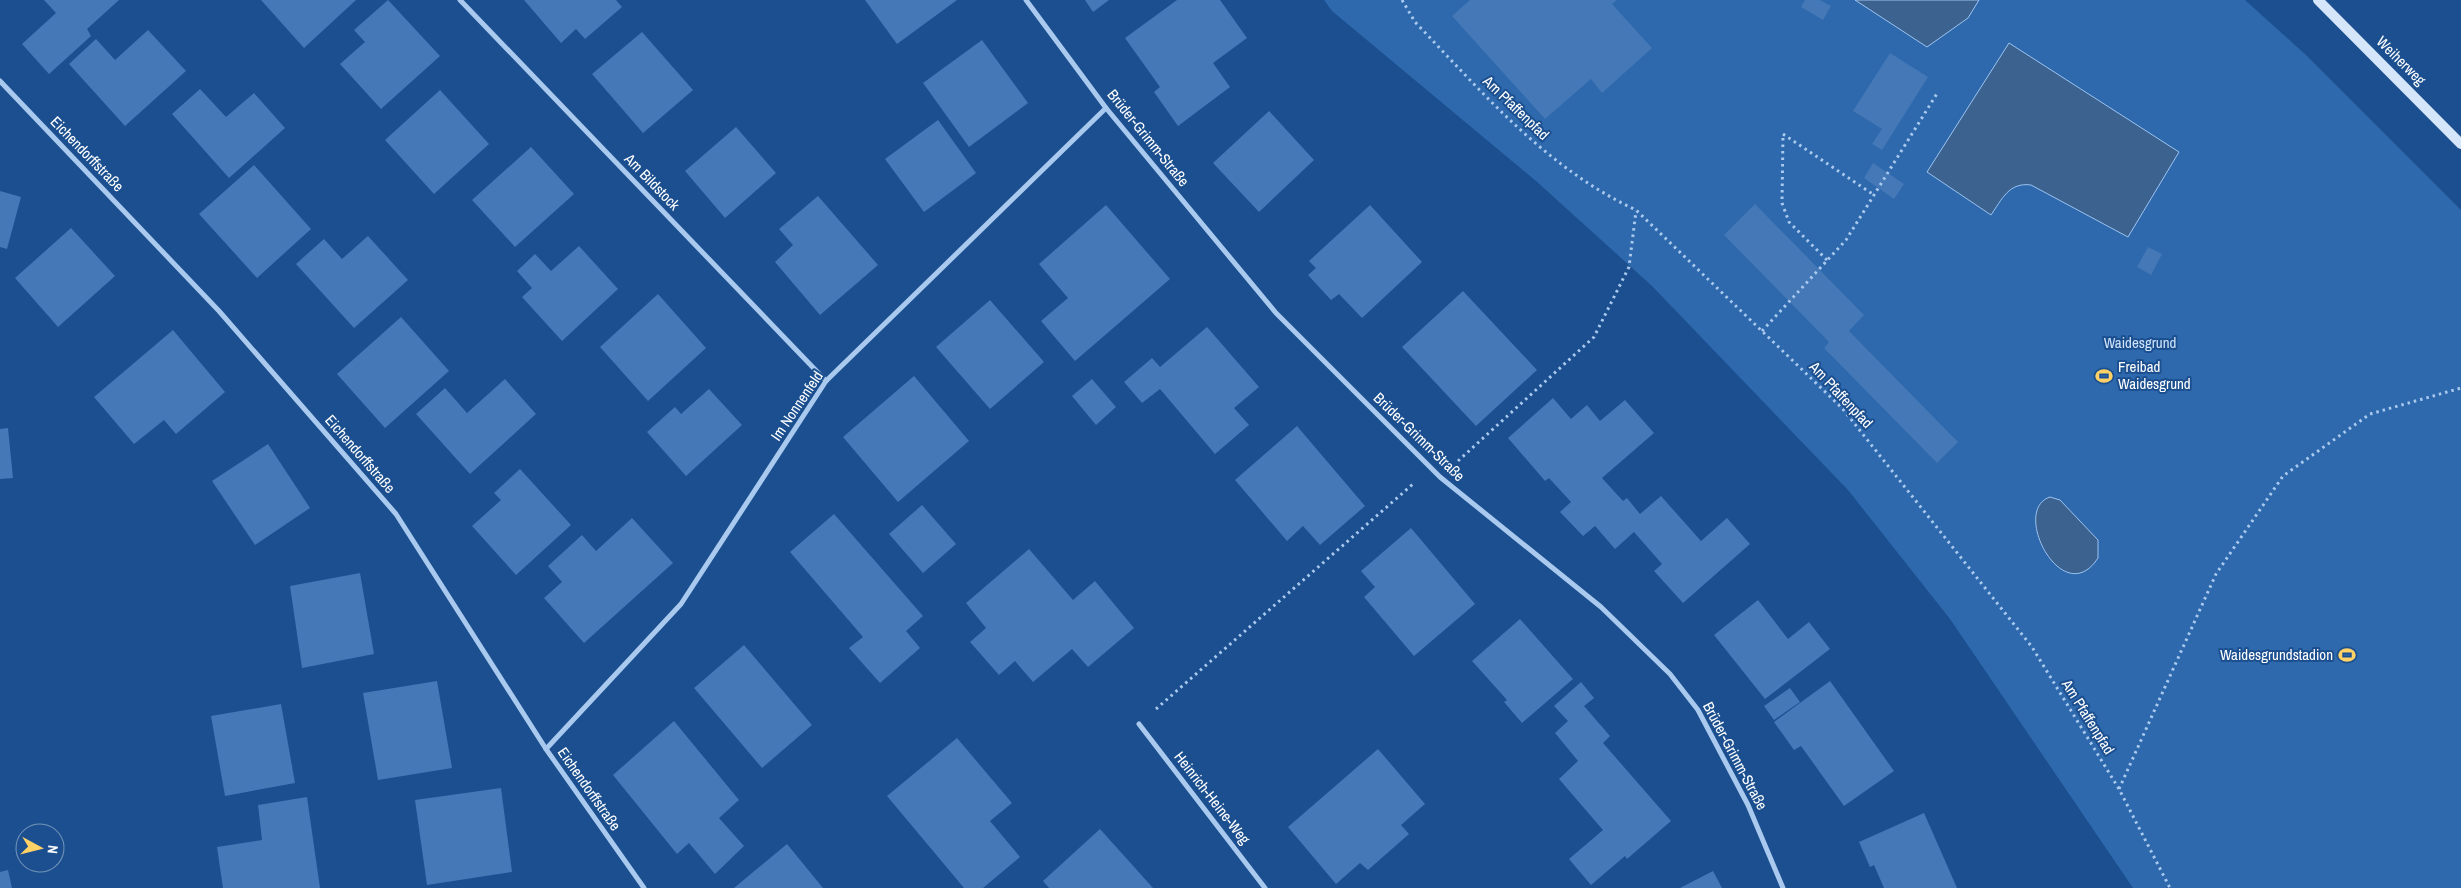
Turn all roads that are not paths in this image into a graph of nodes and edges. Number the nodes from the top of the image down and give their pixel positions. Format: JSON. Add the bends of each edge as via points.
{"nodes":[{"id":1,"x":460,"y":0,"type":"edge"},
{"id":2,"x":1026,"y":0,"type":"edge"},
{"id":3,"x":2318,"y":0,"type":"edge"},
{"id":4,"x":0,"y":81,"type":"edge"},
{"id":5,"x":1106,"y":108,"type":"junction"},
{"id":6,"x":2461,"y":144,"type":"edge"},
{"id":7,"x":826,"y":381,"type":"junction"},
{"id":8,"x":1139,"y":724,"type":"road end"},
{"id":9,"x":546,"y":749,"type":"junction"},
{"id":10,"x":644,"y":888,"type":"edge"},
{"id":11,"x":1265,"y":888,"type":"edge"},
{"id":12,"x":1783,"y":888,"type":"edge"}],
"edges":[{"from":1,"to":7,"type":"street","name":"Am Bildstock"},
{"from":2,"to":5,"type":"street","name":"Brüder-Grimm-Straße"},
{"from":3,"to":6,"type":"main road","name":"Weiherweg"},
{"from":4,"to":9,"type":"street","name":"Eichendorffstraße","via":[[219,311],[396,514]]},
{"from":5,"to":7,"type":"street","name":"Im Nonnenfeld"},
{"from":5,"to":12,"type":"street","name":"Brüder-Grimm-Straße","via":[[1276,313],[1440,477],[1601,607],[1670,674],[1698,710],[1748,805]]},
{"from":7,"to":9,"type":"street","name":"Im Nonnenfeld","via":[[681,604]]},
{"from":8,"to":11,"type":"street","name":"Heinrich-Heine-Weg"},
{"from":9,"to":10,"type":"street","name":"Eichendorffstraße"}]}
